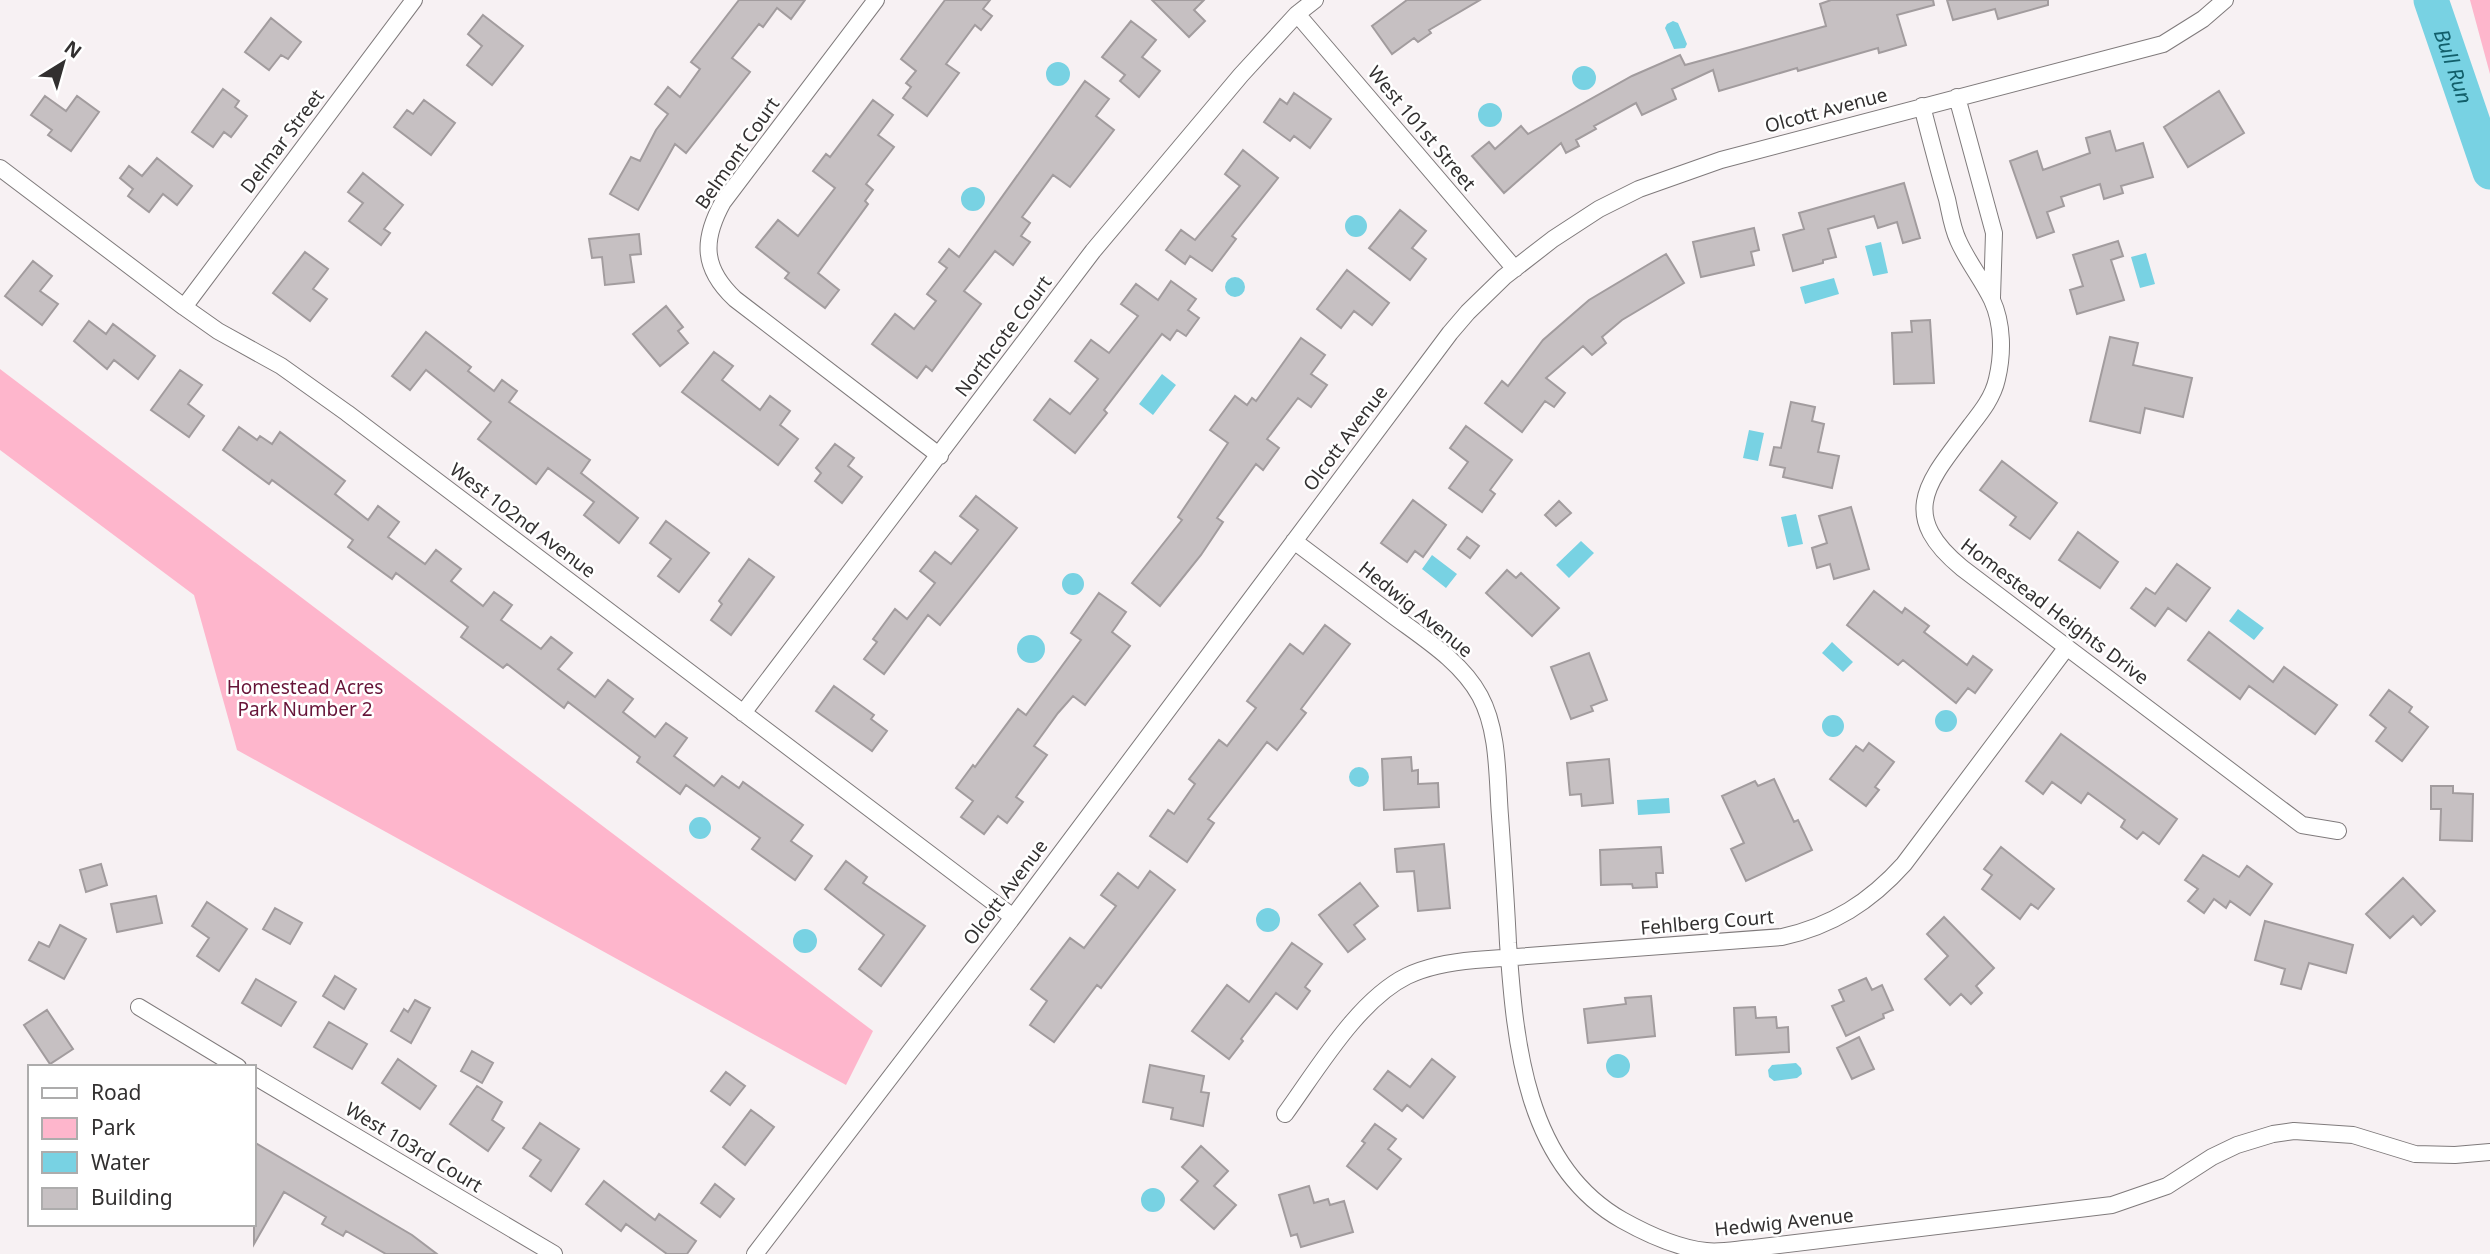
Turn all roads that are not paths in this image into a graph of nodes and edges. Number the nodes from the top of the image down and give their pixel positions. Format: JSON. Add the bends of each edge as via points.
{"nodes":[{"id":1,"x":414,"y":0,"type":"edge"},
{"id":2,"x":876,"y":0,"type":"edge"},
{"id":3,"x":1315,"y":0,"type":"edge"},
{"id":4,"x":2225,"y":0,"type":"edge"},
{"id":5,"x":1297,"y":14,"type":"junction"},
{"id":6,"x":1957,"y":97,"type":"junction"},
{"id":7,"x":1922,"y":106,"type":"junction"},
{"id":8,"x":0,"y":168,"type":"edge"},
{"id":9,"x":1515,"y":268,"type":"junction"},
{"id":10,"x":1992,"y":301,"type":"junction"},
{"id":11,"x":184,"y":307,"type":"junction"},
{"id":12,"x":940,"y":456,"type":"junction"},
{"id":13,"x":1294,"y":541,"type":"junction"},
{"id":14,"x":2067,"y":647,"type":"junction"},
{"id":15,"x":743,"y":713,"type":"junction"},
{"id":16,"x":2338,"y":831,"type":"dead end"},
{"id":17,"x":1013,"y":916,"type":"junction"},
{"id":18,"x":1509,"y":958,"type":"junction"},
{"id":19,"x":139,"y":1007,"type":"dead end"},
{"id":20,"x":235,"y":1065,"type":"edge"},
{"id":21,"x":256,"y":1077,"type":"edge"},
{"id":22,"x":1284,"y":1114,"type":"dead end"},
{"id":23,"x":2490,"y":1152,"type":"edge"},
{"id":24,"x":554,"y":1254,"type":"edge"},
{"id":25,"x":755,"y":1254,"type":"edge"}],
"edges":[{"from":1,"to":11,"type":"street","name":"Delmar Street"},
{"from":2,"to":12,"type":"street","name":"Belmont Court","via":[[723,202],[707,246],[721,286],[735,299]]},
{"from":3,"to":5,"type":"street","name":"Northcote Court"},
{"from":4,"to":6,"type":"street","name":"Olcott Avenue","via":[[2163,44]]},
{"from":5,"to":9,"type":"street","name":"West 101st Street"},
{"from":5,"to":12,"type":"street","name":"Northcote Court","via":[[1093,251]]},
{"from":6,"to":7,"type":"street","name":"Olcott Avenue"},
{"from":6,"to":10,"type":"street","name":"Homestead Heights Drive","via":[[1994,233]]},
{"from":7,"to":9,"type":"street","name":"Olcott Avenue","via":[[1721,160],[1639,189],[1578,222]]},
{"from":7,"to":10,"type":"street","name":"Homestead Heights Drive","via":[[1957,240]]},
{"from":8,"to":11,"type":"street","name":"West 102nd Avenue"},
{"from":9,"to":13,"type":"street","name":"Olcott Avenue","via":[[1450,333]]},
{"from":10,"to":14,"type":"street","name":"Homestead Heights Drive","via":[[2001,340],[1997,379],[1985,407],[1933,476],[1926,491],[1926,522],[1931,537],[1951,559]]},
{"from":11,"to":15,"type":"street","name":"West 102nd Avenue","via":[[326,397]]},
{"from":12,"to":15,"type":"street","name":"Northcote Court"},
{"from":13,"to":17,"type":"street","name":"Olcott Avenue"},
{"from":13,"to":18,"type":"street","name":"Hedwig Avenue","via":[[1436,647],[1481,697],[1497,764]]},
{"from":14,"to":16,"type":"street","name":"Homestead Heights Drive","via":[[2302,825]]},
{"from":14,"to":18,"type":"street","name":"Fehlberg Court","via":[[1904,864],[1872,895],[1836,920],[1772,939]]},
{"from":15,"to":17,"type":"street","name":"West 102nd Avenue"},
{"from":17,"to":25,"type":"street","name":"Olcott Avenue"},
{"from":18,"to":22,"type":"street","name":"Fehlberg Court","via":[[1437,965],[1387,988],[1360,1012]]},
{"from":18,"to":23,"type":"street","name":"Hedwig Avenue","via":[[1525,1078],[1545,1136],[1561,1162],[1589,1196],[1619,1218],[1655,1236],[1707,1251],[2112,1205],[2167,1186],[2237,1145],[2294,1131],[2353,1135],[2415,1154]]},
{"from":19,"to":20,"type":"street"},
{"from":21,"to":24,"type":"street","name":"West 103rd Court"}]}
